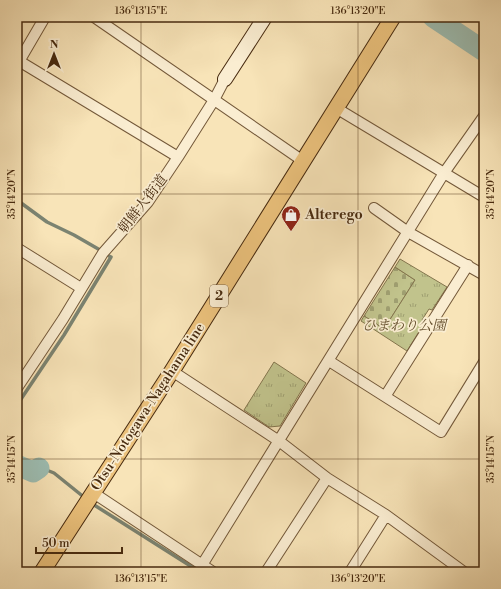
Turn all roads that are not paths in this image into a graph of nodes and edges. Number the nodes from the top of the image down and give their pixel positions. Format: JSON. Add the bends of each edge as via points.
{"nodes":[{"id":1,"x":45,"y":17,"type":"edge"},
{"id":2,"x":94,"y":17,"type":"edge"},
{"id":3,"x":265,"y":17,"type":"edge"},
{"id":4,"x":393,"y":17,"type":"edge"},
{"id":5,"x":18,"y":63,"type":"edge"},
{"id":6,"x":225,"y":79,"type":"joint"},
{"id":7,"x":214,"y":100,"type":"junction"},
{"id":8,"x":336,"y":108,"type":"junction"},
{"id":9,"x":484,"y":116,"type":"edge"},
{"id":10,"x":178,"y":157,"type":"junction"},
{"id":11,"x":302,"y":162,"type":"junction"},
{"id":12,"x":444,"y":173,"type":"junction"},
{"id":13,"x":484,"y":198,"type":"edge"},
{"id":14,"x":374,"y":208,"type":"dead end"},
{"id":15,"x":408,"y":232,"type":"junction"},
{"id":16,"x":17,"y":248,"type":"edge"},
{"id":17,"x":468,"y":265,"type":"junction"},
{"id":18,"x":484,"y":275,"type":"edge"},
{"id":19,"x":81,"y":288,"type":"junction"},
{"id":20,"x":328,"y":361,"type":"junction"},
{"id":21,"x":484,"y":362,"type":"edge"},
{"id":22,"x":172,"y":371,"type":"junction"},
{"id":23,"x":17,"y":388,"type":"edge"},
{"id":24,"x":386,"y":395,"type":"junction"},
{"id":25,"x":279,"y":441,"type":"junction"},
{"id":26,"x":327,"y":478,"type":"junction"},
{"id":27,"x":92,"y":492,"type":"junction"},
{"id":28,"x":386,"y":515,"type":"junction"},
{"id":29,"x":202,"y":565,"type":"junction"},
{"id":30,"x":44,"y":571,"type":"edge"},
{"id":31,"x":213,"y":572,"type":"edge"},
{"id":32,"x":266,"y":572,"type":"edge"},
{"id":33,"x":350,"y":572,"type":"edge"},
{"id":34,"x":464,"y":572,"type":"edge"}],
"edges":[{"from":1,"to":5,"type":"street"},
{"from":2,"to":7,"type":"street"},
{"from":3,"to":6,"type":"street","name":"朝鮮人街道"},
{"from":4,"to":8,"type":"main road","name":"Otsu-Notogawa-Nagahama line","number":"2"},
{"from":5,"to":10,"type":"street"},
{"from":6,"to":7,"type":"street","name":"朝鮮人街道"},
{"from":7,"to":10,"type":"street","name":"朝鮮人街道"},
{"from":7,"to":11,"type":"street"},
{"from":8,"to":11,"type":"main road","name":"Otsu-Notogawa-Nagahama line","number":"2"},
{"from":8,"to":12,"type":"street"},
{"from":9,"to":12,"type":"street"},
{"from":10,"to":19,"type":"street","name":"朝鮮人街道","via":[[148,202],[103,253]]},
{"from":11,"to":22,"type":"main road","name":"Otsu-Notogawa-Nagahama line","number":"2"},
{"from":12,"to":13,"type":"street"},
{"from":12,"to":15,"type":"street"},
{"from":14,"to":15,"type":"street"},
{"from":15,"to":17,"type":"street"},
{"from":15,"to":20,"type":"street"},
{"from":16,"to":19,"type":"street"},
{"from":17,"to":18,"type":"street"},
{"from":17,"to":24,"type":"street"},
{"from":19,"to":23,"type":"street","name":"朝鮮人街道"},
{"from":20,"to":24,"type":"street"},
{"from":20,"to":25,"type":"street"},
{"from":21,"to":24,"type":"street","via":[[441,432]]},
{"from":22,"to":25,"type":"street"},
{"from":22,"to":27,"type":"main road","name":"Otsu-Notogawa-Nagahama line","number":"2"},
{"from":25,"to":26,"type":"street"},
{"from":25,"to":29,"type":"street"},
{"from":26,"to":28,"type":"street"},
{"from":26,"to":32,"type":"street"},
{"from":27,"to":29,"type":"street"},
{"from":27,"to":30,"type":"main road","name":"Otsu-Notogawa-Nagahama line","number":"2"},
{"from":28,"to":33,"type":"street"},
{"from":28,"to":34,"type":"street"},
{"from":29,"to":31,"type":"street"}]}
